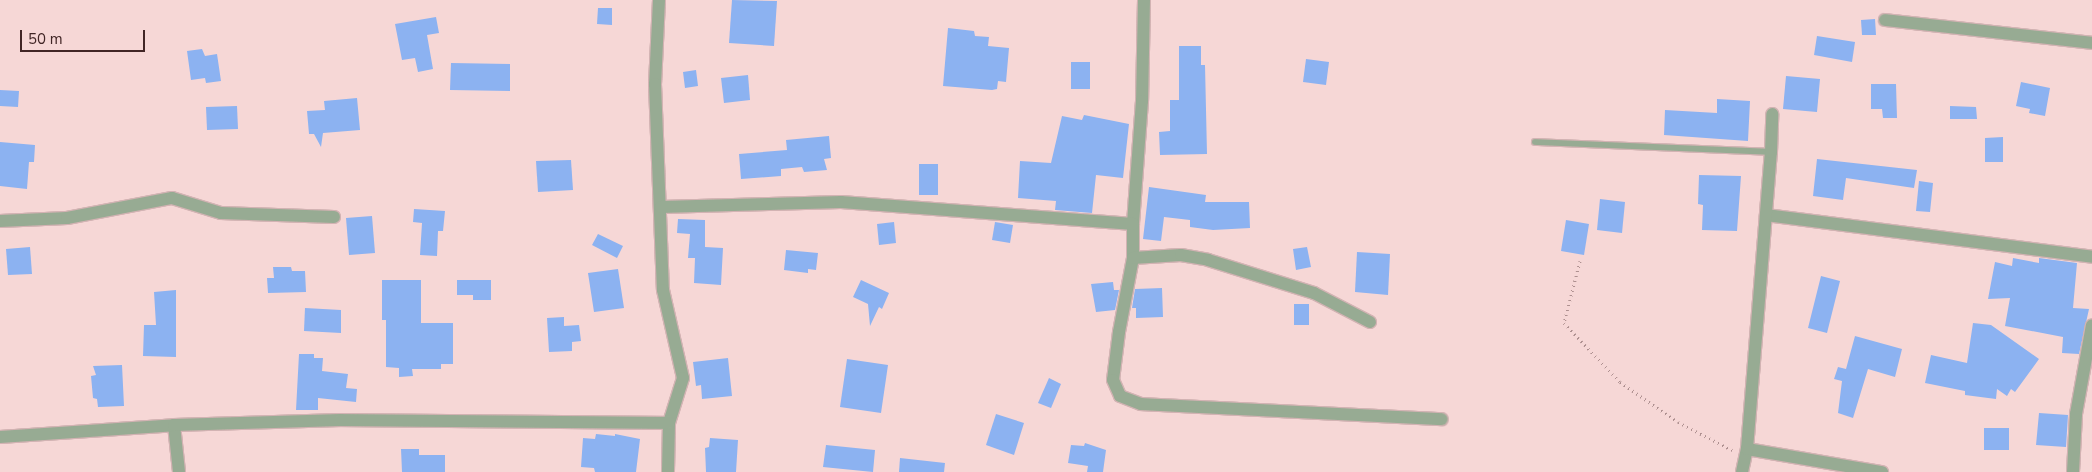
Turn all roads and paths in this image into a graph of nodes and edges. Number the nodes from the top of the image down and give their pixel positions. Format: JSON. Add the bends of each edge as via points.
{"nodes":[{"id":1,"x":660,"y":0,"type":"edge"},
{"id":2,"x":1144,"y":0,"type":"edge"},
{"id":3,"x":1885,"y":20,"type":"dead end"},
{"id":4,"x":2092,"y":42,"type":"edge"},
{"id":5,"x":1772,"y":114,"type":"dead end"},
{"id":6,"x":1535,"y":142,"type":"dead end"},
{"id":7,"x":1771,"y":152,"type":"junction"},
{"id":8,"x":661,"y":207,"type":"junction"},
{"id":9,"x":1766,"y":215,"type":"junction"},
{"id":10,"x":334,"y":217,"type":"dead end"},
{"id":11,"x":0,"y":221,"type":"edge"},
{"id":12,"x":1133,"y":224,"type":"junction"},
{"id":13,"x":2092,"y":256,"type":"edge"},
{"id":14,"x":1133,"y":258,"type":"junction"},
{"id":15,"x":1580,"y":261,"type":"dead end"},
{"id":16,"x":1370,"y":322,"type":"dead end"},
{"id":17,"x":2092,"y":325,"type":"edge"},
{"id":18,"x":1442,"y":419,"type":"dead end"},
{"id":19,"x":669,"y":423,"type":"junction"},
{"id":20,"x":174,"y":425,"type":"junction"},
{"id":21,"x":0,"y":437,"type":"edge"},
{"id":22,"x":1746,"y":453,"type":"junction"},
{"id":23,"x":179,"y":472,"type":"edge"},
{"id":24,"x":668,"y":472,"type":"edge"},
{"id":25,"x":1742,"y":472,"type":"edge"},
{"id":26,"x":1882,"y":472,"type":"edge"},
{"id":27,"x":2073,"y":472,"type":"edge"}],
"edges":[{"from":1,"to":8,"type":"street","via":[[655,84]]},
{"from":2,"to":12,"type":"street","via":[[1142,101]]},
{"from":3,"to":4,"type":"street"},
{"from":5,"to":7,"type":"street"},
{"from":6,"to":7,"type":"lane"},
{"from":7,"to":9,"type":"street"},
{"from":8,"to":12,"type":"street","via":[[841,202]]},
{"from":8,"to":19,"type":"street","via":[[663,290],[682,378]]},
{"from":9,"to":13,"type":"street"},
{"from":9,"to":22,"type":"street"},
{"from":10,"to":11,"type":"street","via":[[220,213],[172,198],[68,218]]},
{"from":12,"to":14,"type":"street"},
{"from":14,"to":16,"type":"street","via":[[1181,255],[1208,260],[1314,293]]},
{"from":14,"to":18,"type":"street","via":[[1114,380],[1120,396],[1141,404]]},
{"from":15,"to":22,"type":"path","via":[[1564,323],[1620,382],[1678,422]]},
{"from":17,"to":27,"type":"street","via":[[2076,414]]},
{"from":19,"to":20,"type":"street","via":[[341,420]]},
{"from":19,"to":24,"type":"street"},
{"from":20,"to":21,"type":"street"},
{"from":20,"to":23,"type":"street"},
{"from":22,"to":25,"type":"street"},
{"from":22,"to":26,"type":"street"}]}
